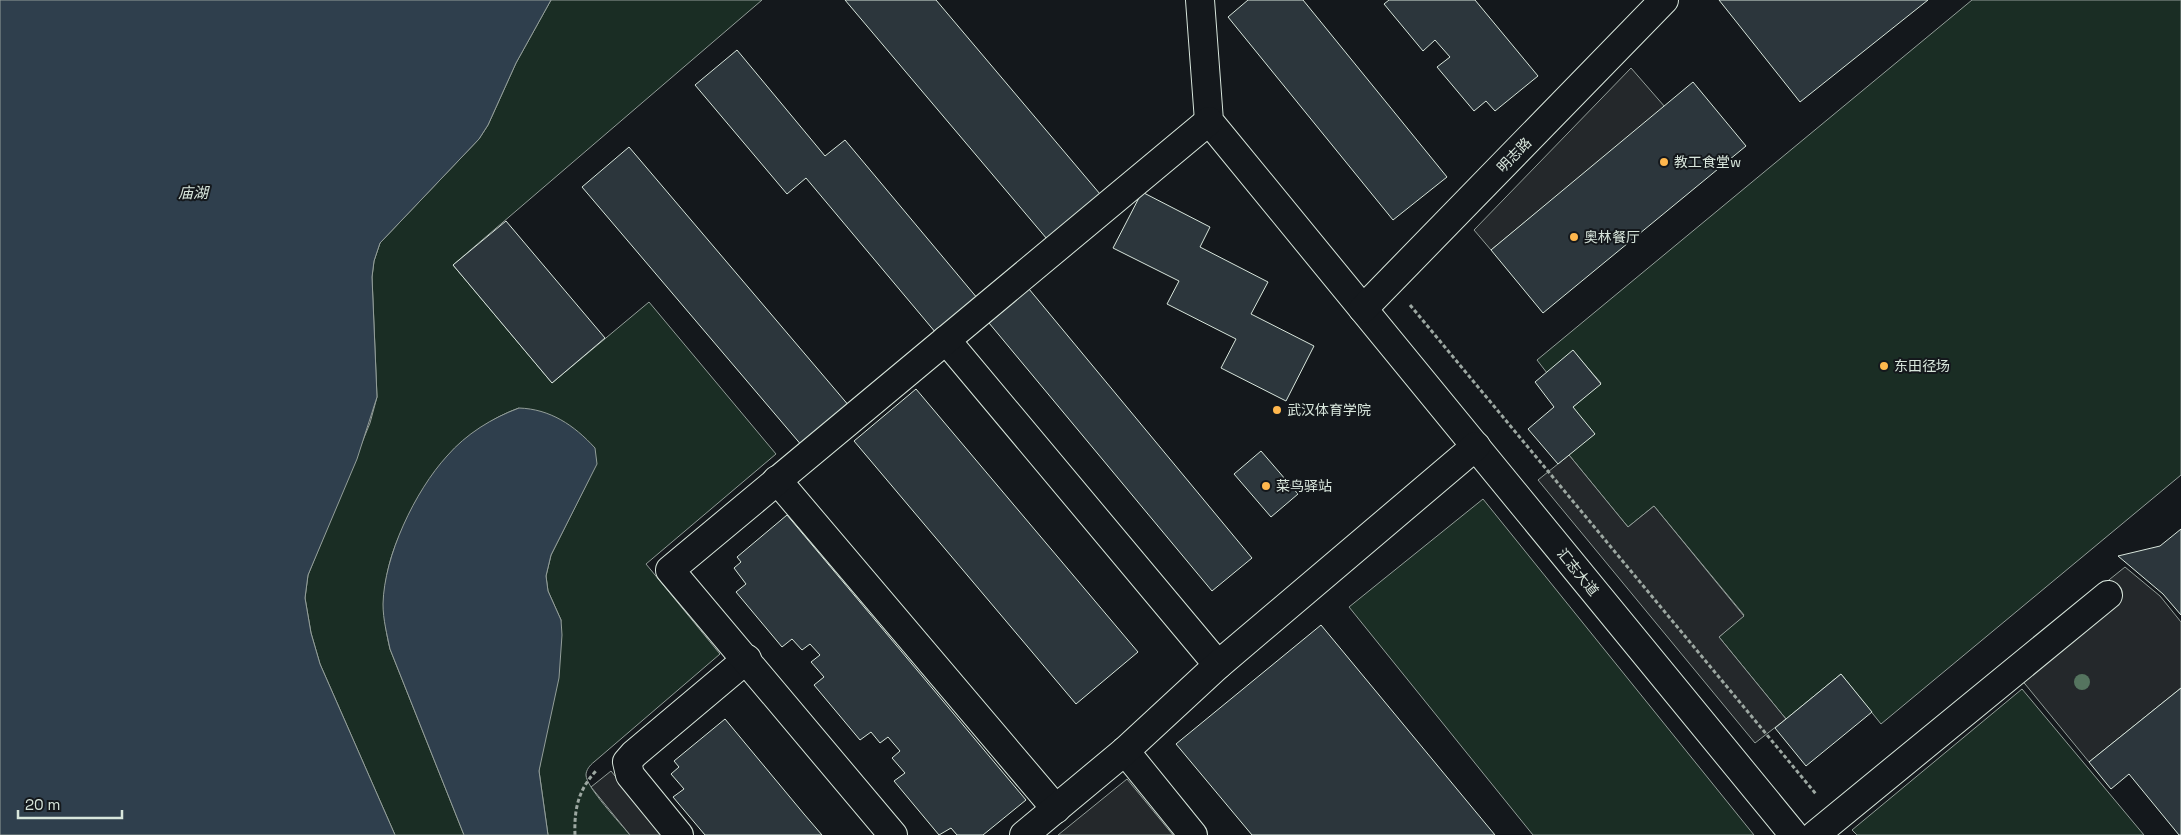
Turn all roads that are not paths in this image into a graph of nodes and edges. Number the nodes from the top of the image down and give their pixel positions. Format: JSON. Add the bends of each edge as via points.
{"nodes":[{"id":1,"x":1200,"y":0,"type":"edge"},
{"id":2,"x":1664,"y":0,"type":"edge"},
{"id":3,"x":1209,"y":121,"type":"junction"},
{"id":4,"x":1363,"y":309,"type":"junction"},
{"id":5,"x":946,"y":340,"type":"junction"},
{"id":6,"x":1476,"y":446,"type":"junction"},
{"id":7,"x":777,"y":480,"type":"junction"},
{"id":8,"x":2108,"y":595,"type":"dead end"},
{"id":9,"x":747,"y":659,"type":"junction"},
{"id":10,"x":1218,"y":665,"type":"junction"},
{"id":11,"x":1125,"y":751,"type":"junction"},
{"id":12,"x":1056,"y":809,"type":"junction"},
{"id":13,"x":679,"y":835,"type":"edge"},
{"id":14,"x":893,"y":835,"type":"edge"},
{"id":15,"x":1024,"y":835,"type":"edge"},
{"id":16,"x":1193,"y":835,"type":"edge"},
{"id":17,"x":1794,"y":835,"type":"edge"},
{"id":18,"x":1815,"y":835,"type":"edge"}],
"edges":[{"from":1,"to":3,"type":"street"},
{"from":2,"to":4,"type":"street","name":"明志路"},
{"from":3,"to":4,"type":"street","name":"汇志大道"},
{"from":3,"to":5,"type":"street"},
{"from":4,"to":6,"type":"street","name":"汇志大道"},
{"from":5,"to":7,"type":"street"},
{"from":5,"to":10,"type":"street"},
{"from":6,"to":10,"type":"street"},
{"from":6,"to":17,"type":"street","name":"汇志大道"},
{"from":7,"to":9,"type":"street","via":[[670,570]]},
{"from":7,"to":12,"type":"street"},
{"from":8,"to":18,"type":"street"},
{"from":9,"to":13,"type":"street","via":[[629,758],[626,766],[630,775]]},
{"from":9,"to":14,"type":"street"},
{"from":10,"to":11,"type":"street"},
{"from":11,"to":12,"type":"street"},
{"from":11,"to":16,"type":"street"},
{"from":12,"to":15,"type":"street"}]}
